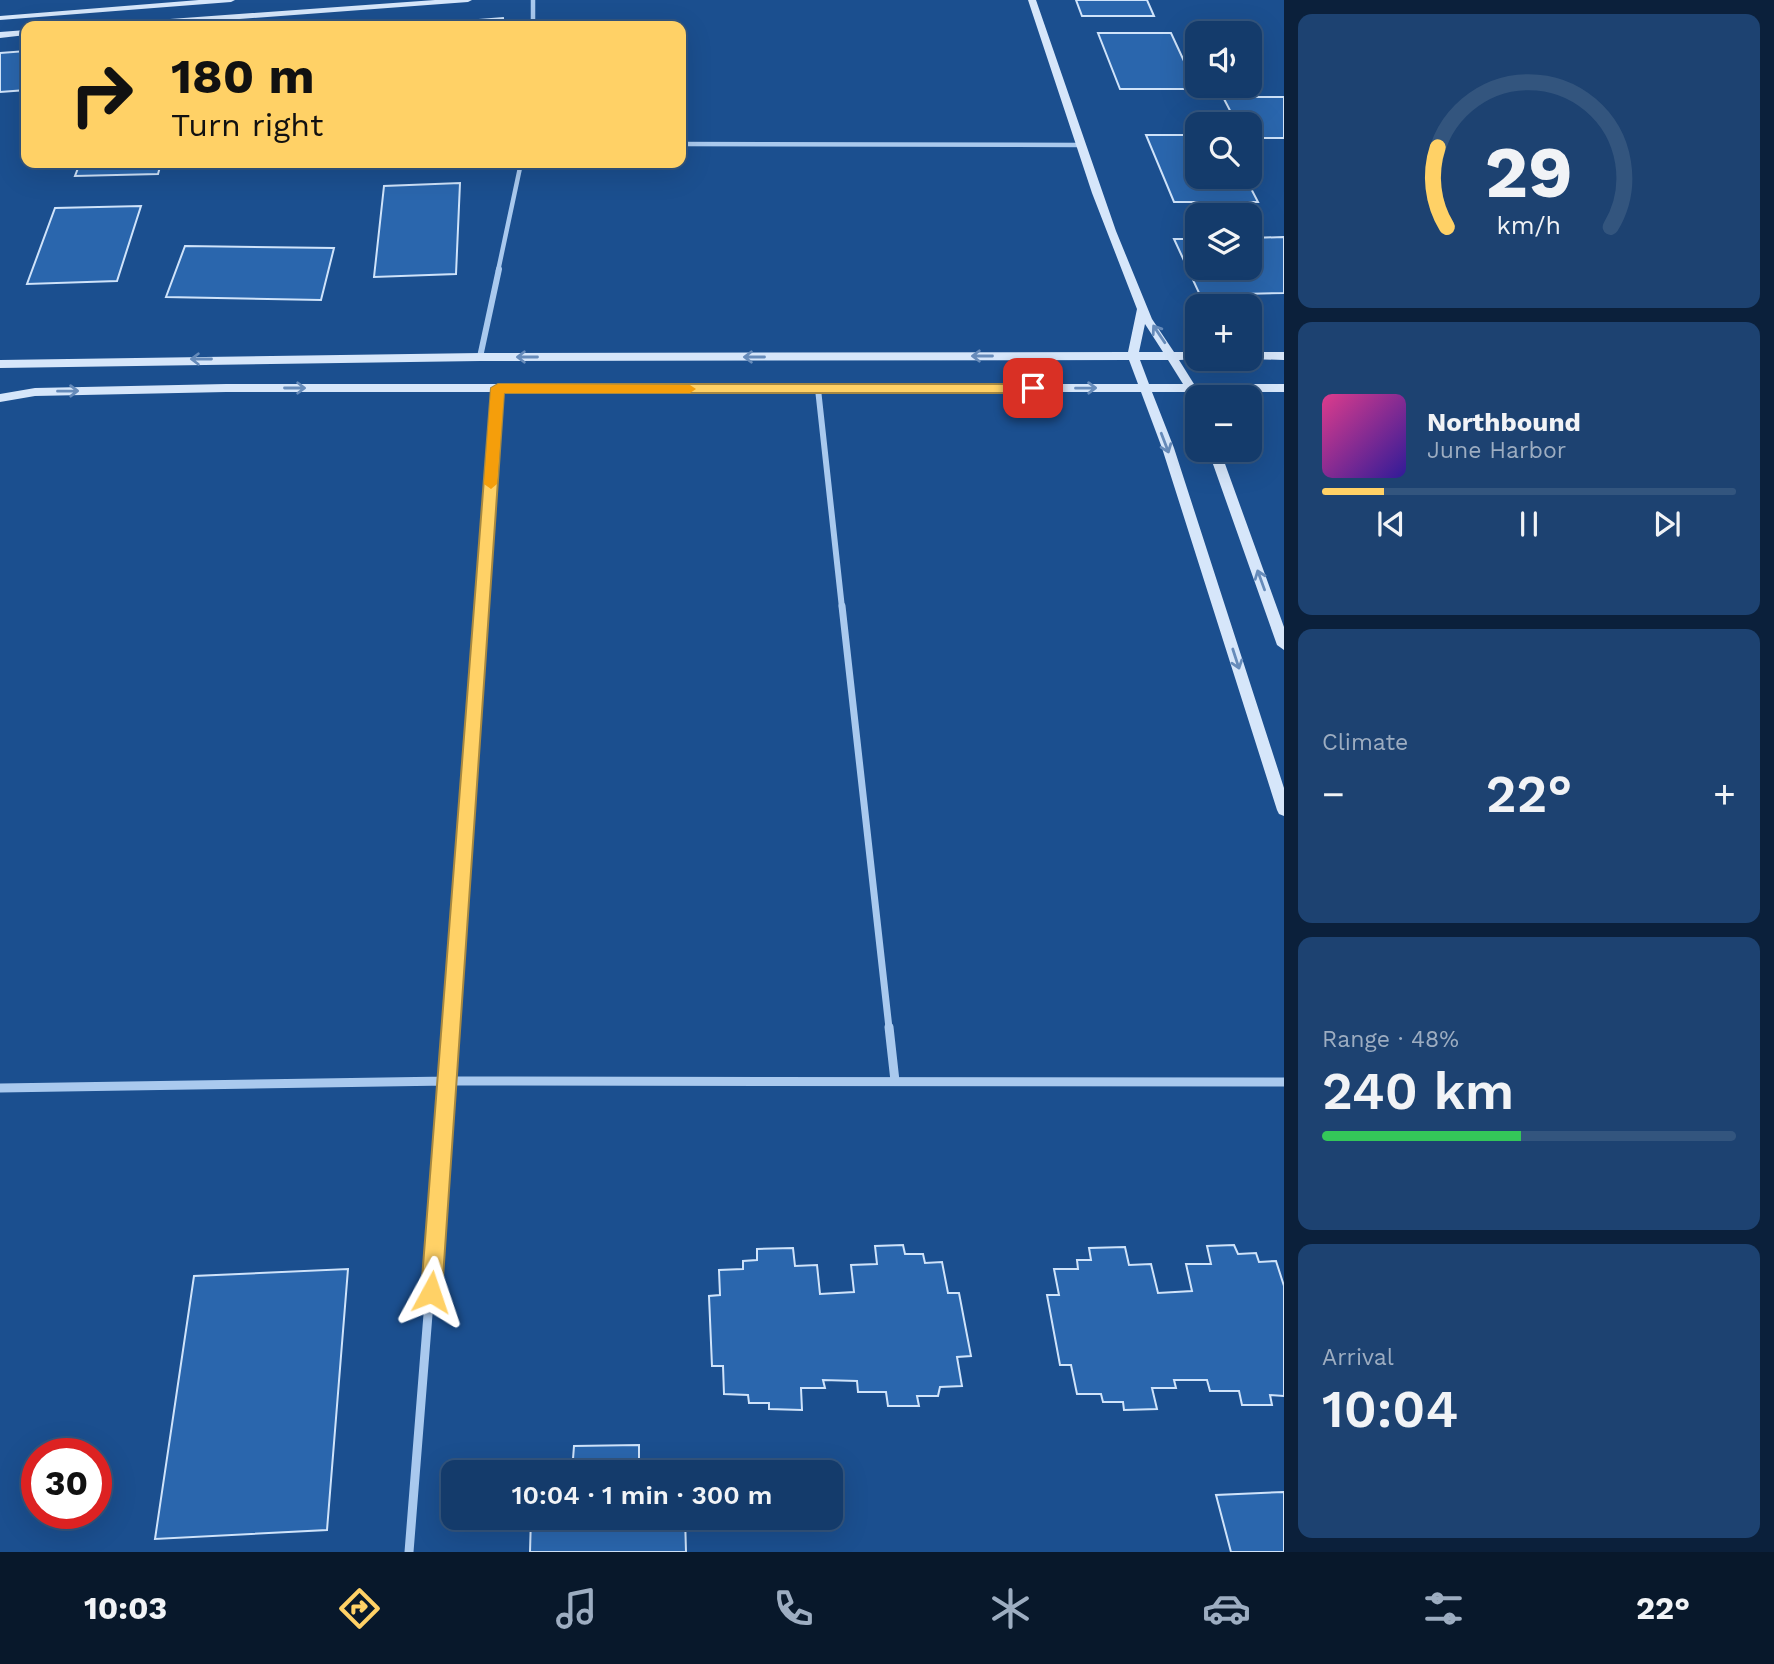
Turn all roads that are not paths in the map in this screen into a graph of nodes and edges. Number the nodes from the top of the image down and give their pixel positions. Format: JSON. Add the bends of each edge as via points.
{"nodes":[{"id":1,"x":230,"y":0,"type":"edge"},
{"id":2,"x":468,"y":0,"type":"edge"},
{"id":3,"x":533,"y":0,"type":"edge"},
{"id":4,"x":1031,"y":0,"type":"edge"},
{"id":5,"x":0,"y":18,"type":"edge"},
{"id":6,"x":183,"y":21,"type":"edge"},
{"id":7,"x":533,"y":21,"type":"edge"},
{"id":8,"x":21,"y":33,"type":"edge"},
{"id":9,"x":0,"y":34,"type":"edge"},
{"id":10,"x":686,"y":144,"type":"edge"},
{"id":11,"x":1080,"y":145,"type":"junction"},
{"id":12,"x":520,"y":168,"type":"edge"},
{"id":13,"x":1142,"y":310,"type":"junction"},
{"id":14,"x":1132,"y":356,"type":"junction"},
{"id":15,"x":1173,"y":356,"type":"junction"},
{"id":16,"x":1185,"y":356,"type":"edge"},
{"id":17,"x":1262,"y":356,"type":"edge"},
{"id":18,"x":1284,"y":356,"type":"edge"},
{"id":19,"x":480,"y":357,"type":"junction"},
{"id":20,"x":0,"y":364,"type":"edge"},
{"id":21,"x":1190,"y":385,"type":"edge"},
{"id":22,"x":1143,"y":387,"type":"junction"},
{"id":23,"x":1185,"y":387,"type":"edge"},
{"id":24,"x":498,"y":388,"type":"junction"},
{"id":25,"x":1262,"y":388,"type":"edge"},
{"id":26,"x":1284,"y":388,"type":"edge"},
{"id":27,"x":818,"y":389,"type":"junction"},
{"id":28,"x":0,"y":398,"type":"edge"},
{"id":29,"x":1218,"y":462,"type":"edge"},
{"id":30,"x":1284,"y":645,"type":"edge"},
{"id":31,"x":1284,"y":810,"type":"edge"},
{"id":32,"x":448,"y":1081,"type":"junction"},
{"id":33,"x":895,"y":1081,"type":"junction"},
{"id":34,"x":1284,"y":1082,"type":"edge"},
{"id":35,"x":0,"y":1088,"type":"edge"},
{"id":36,"x":409,"y":1552,"type":"edge"}],
"edges":[{"from":1,"to":5,"type":"main road"},
{"from":2,"to":6,"type":"main road"},
{"from":3,"to":7,"type":"street"},
{"from":4,"to":11,"type":"main road"},
{"from":8,"to":9,"type":"main road"},
{"from":10,"to":11,"type":"street"},
{"from":11,"to":13,"type":"main road"},
{"from":12,"to":19,"type":"street"},
{"from":13,"to":14,"type":"main road"},
{"from":15,"to":13,"type":"main road","one_way":true},
{"from":14,"to":15,"type":"main road"},
{"from":14,"to":19,"type":"main road","one_way":true},
{"from":14,"to":22,"type":"main road"},
{"from":15,"to":16,"type":"main road"},
{"from":15,"to":21,"type":"main road"},
{"from":17,"to":18,"type":"main road"},
{"from":19,"to":20,"type":"main road","one_way":true},
{"from":22,"to":23,"type":"main road"},
{"from":27,"to":22,"type":"main road","one_way":true},
{"from":22,"to":31,"type":"main road","one_way":true,"via":[[1168,448]]},
{"from":24,"to":27,"type":"main road"},
{"from":28,"to":24,"type":"main road","one_way":true,"via":[[34,392],[226,388]]},
{"from":24,"to":32,"type":"street"},
{"from":25,"to":26,"type":"main road"},
{"from":27,"to":33,"type":"street"},
{"from":30,"to":29,"type":"main road","one_way":true},
{"from":32,"to":33,"type":"street"},
{"from":32,"to":35,"type":"street"},
{"from":32,"to":36,"type":"street"},
{"from":33,"to":34,"type":"street"}]}
